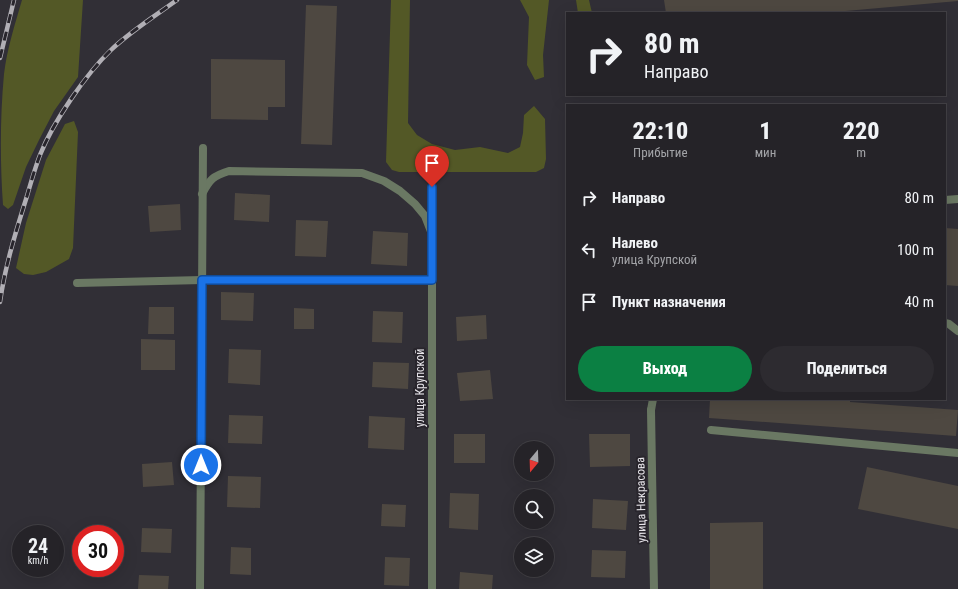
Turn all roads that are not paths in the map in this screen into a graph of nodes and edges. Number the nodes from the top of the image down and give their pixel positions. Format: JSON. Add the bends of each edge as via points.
{"nodes":[{"id":1,"x":203,"y":148,"type":"dead end"},
{"id":2,"x":432,"y":187,"type":"dead end"},
{"id":3,"x":202,"y":194,"type":"junction"},
{"id":4,"x":946,"y":200,"type":"edge"},
{"id":5,"x":958,"y":200,"type":"edge"},
{"id":6,"x":432,"y":235,"type":"junction"},
{"id":7,"x":202,"y":280,"type":"junction"},
{"id":8,"x":432,"y":280,"type":"junction"},
{"id":9,"x":77,"y":283,"type":"dead end"},
{"id":10,"x":946,"y":323,"type":"edge"},
{"id":11,"x":958,"y":331,"type":"edge"},
{"id":12,"x":653,"y":400,"type":"edge"},
{"id":13,"x":711,"y":430,"type":"dead end"},
{"id":14,"x":958,"y":453,"type":"edge"},
{"id":15,"x":200,"y":589,"type":"edge"},
{"id":16,"x":432,"y":589,"type":"edge"},
{"id":17,"x":654,"y":589,"type":"edge"}],
"edges":[{"from":1,"to":3,"type":"street"},
{"from":2,"to":6,"type":"street","name":"улица Крупской"},
{"from":3,"to":6,"type":"street","via":[[217,175],[229,171],[362,173],[384,181],[415,204],[425,216]]},
{"from":3,"to":7,"type":"street"},
{"from":4,"to":5,"type":"street"},
{"from":6,"to":8,"type":"street","name":"улица Крупской"},
{"from":7,"to":8,"type":"street"},
{"from":7,"to":9,"type":"street"},
{"from":7,"to":15,"type":"street"},
{"from":8,"to":16,"type":"street","name":"улица Крупской"},
{"from":10,"to":11,"type":"street"},
{"from":12,"to":17,"type":"street","name":"улица Некрасова"},
{"from":13,"to":14,"type":"street"}]}
